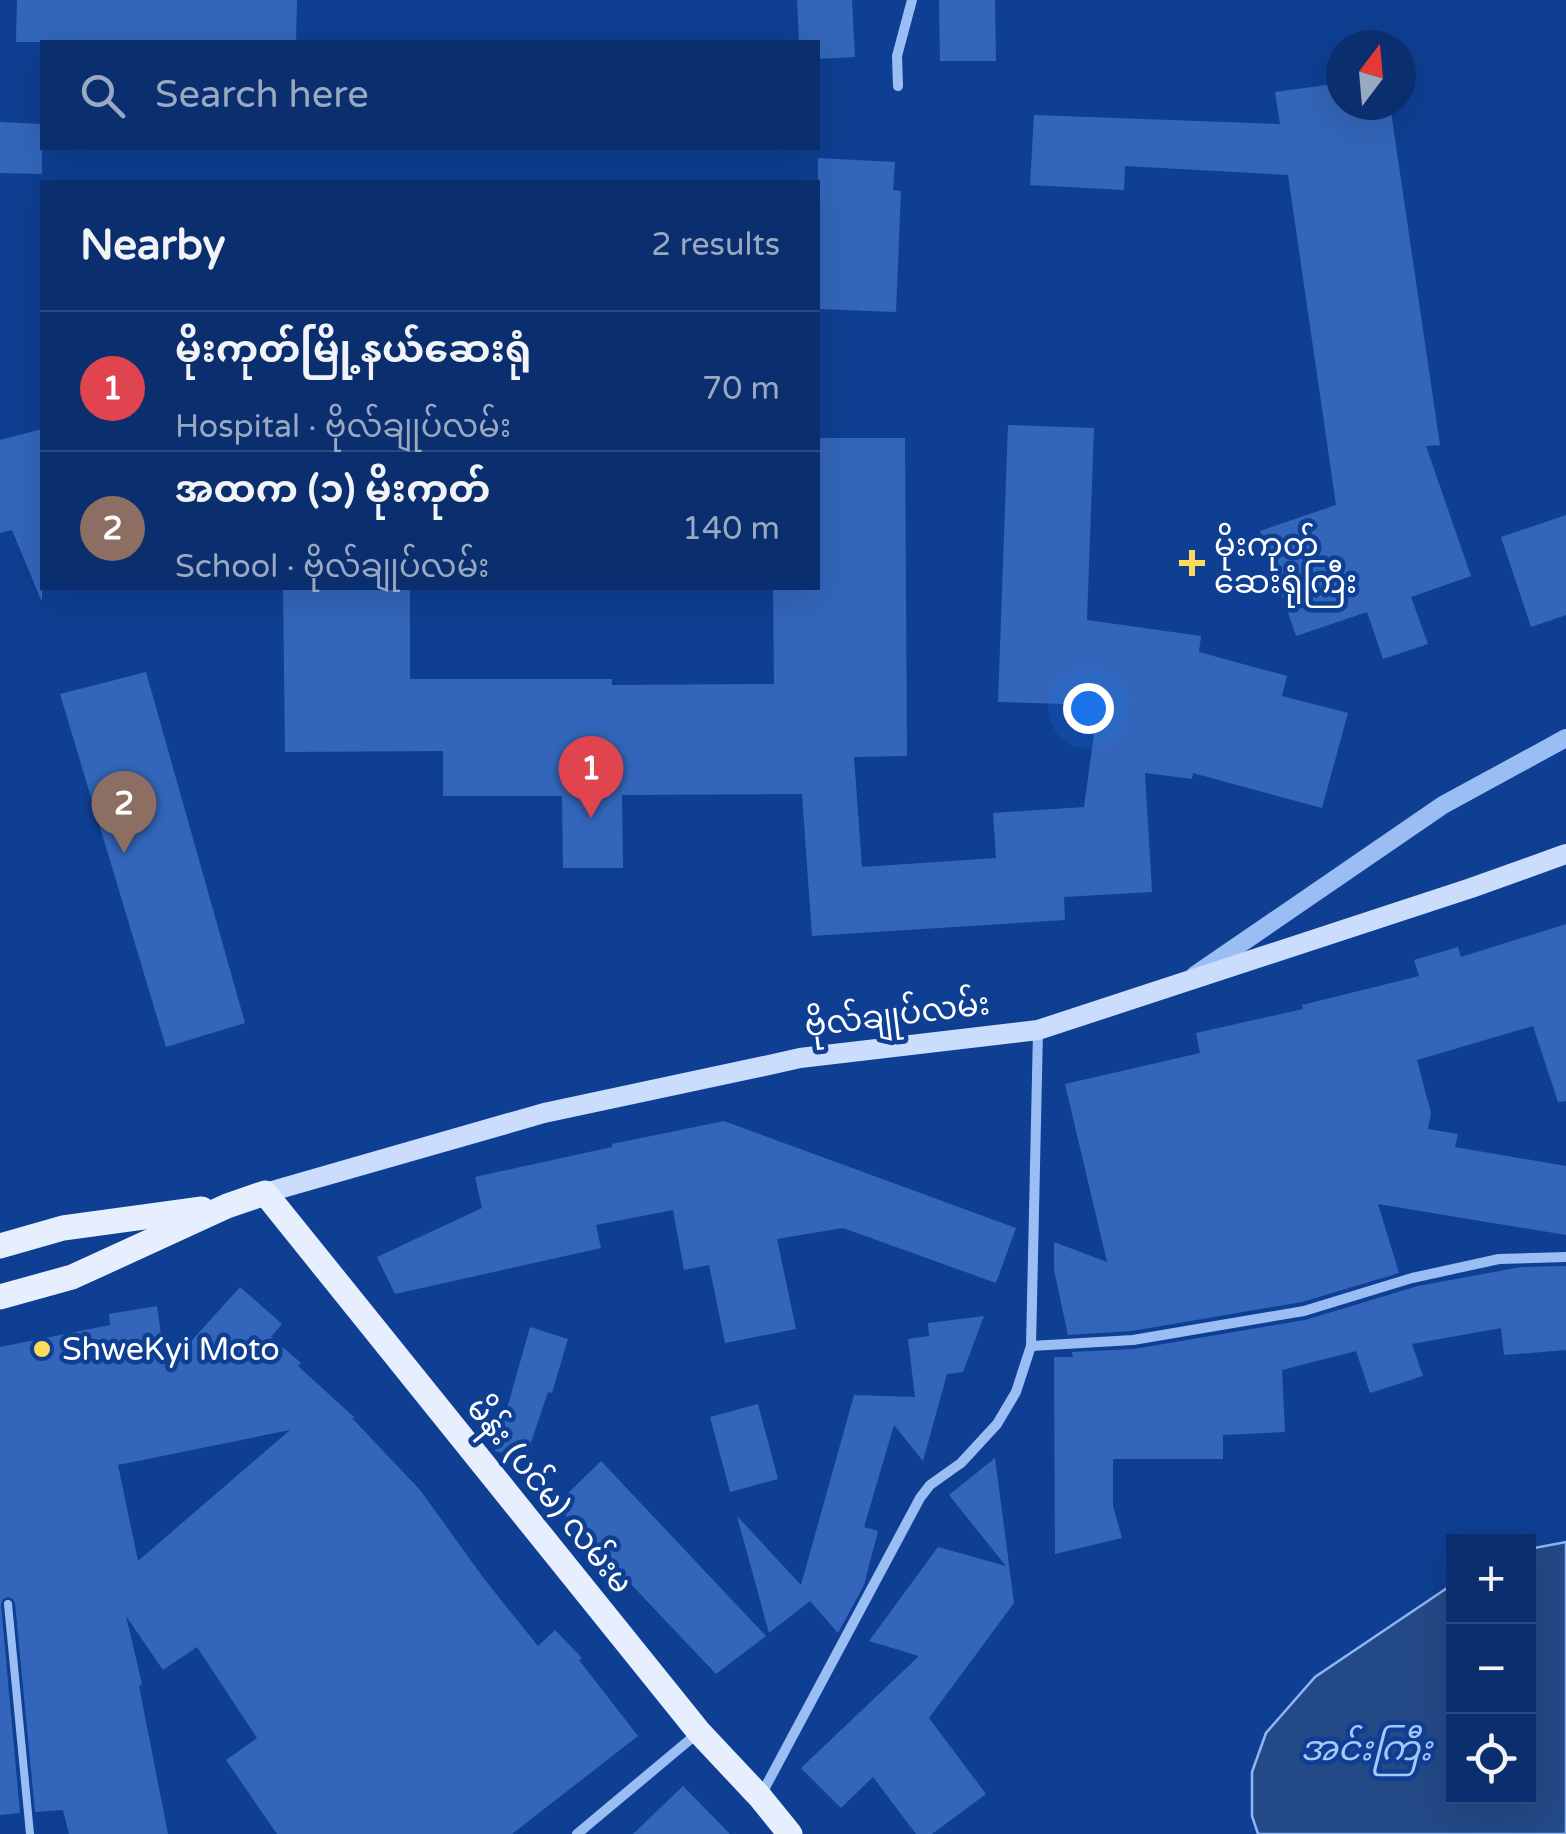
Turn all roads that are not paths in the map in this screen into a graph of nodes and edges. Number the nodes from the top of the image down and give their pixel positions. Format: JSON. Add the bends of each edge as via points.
{"nodes":[{"id":1,"x":912,"y":0,"type":"edge"},
{"id":2,"x":898,"y":86,"type":"dead end"},
{"id":3,"x":1566,"y":738,"type":"edge"},
{"id":4,"x":1566,"y":854,"type":"edge"},
{"id":5,"x":1190,"y":978,"type":"junction"},
{"id":6,"x":1038,"y":1030,"type":"junction"},
{"id":7,"x":265,"y":1192,"type":"junction"},
{"id":8,"x":227,"y":1206,"type":"junction"},
{"id":9,"x":0,"y":1246,"type":"edge"},
{"id":10,"x":1566,"y":1258,"type":"edge"},
{"id":11,"x":0,"y":1297,"type":"edge"},
{"id":12,"x":1031,"y":1346,"type":"junction"},
{"id":13,"x":8,"y":1604,"type":"dead end"},
{"id":14,"x":699,"y":1732,"type":"junction"},
{"id":15,"x":760,"y":1798,"type":"junction"},
{"id":16,"x":30,"y":1834,"type":"edge"},
{"id":17,"x":577,"y":1834,"type":"edge"},
{"id":18,"x":790,"y":1834,"type":"edge"}],
"edges":[{"from":1,"to":2,"type":"street","via":[[897,56]]},
{"from":3,"to":5,"type":"street","via":[[1443,805]]},
{"from":4,"to":5,"type":"main road","name":"ဗိုလ်‌ချုပ်‌လမ်း"},
{"from":5,"to":6,"type":"main road","name":"ဗိုလ်‌ချုပ်‌လမ်း"},
{"from":6,"to":7,"type":"main road","name":"ဗိုလ်‌ချုပ်‌လမ်း","via":[[800,1058],[544,1113]]},
{"from":6,"to":12,"type":"street"},
{"from":7,"to":8,"type":"main road","name":"ဗိုလ်‌ချုပ်‌လမ်း"},
{"from":7,"to":14,"type":"main road","name":"မိန်း (ပင်မ) လမ်းမ"},
{"from":8,"to":9,"type":"main road","via":[[63,1228]]},
{"from":8,"to":11,"type":"main road","via":[[72,1277]]},
{"from":10,"to":12,"type":"street","via":[[1499,1260],[1304,1311],[1133,1340]]},
{"from":12,"to":15,"type":"street","via":[[997,1424],[920,1498]]},
{"from":13,"to":16,"type":"lane"},
{"from":14,"to":15,"type":"main road","name":"မိန်း (ပင်မ) လမ်းမ"},
{"from":14,"to":17,"type":"street"},
{"from":15,"to":18,"type":"main road","name":"မိန်း (ပင်မ) လမ်းမ"}]}
